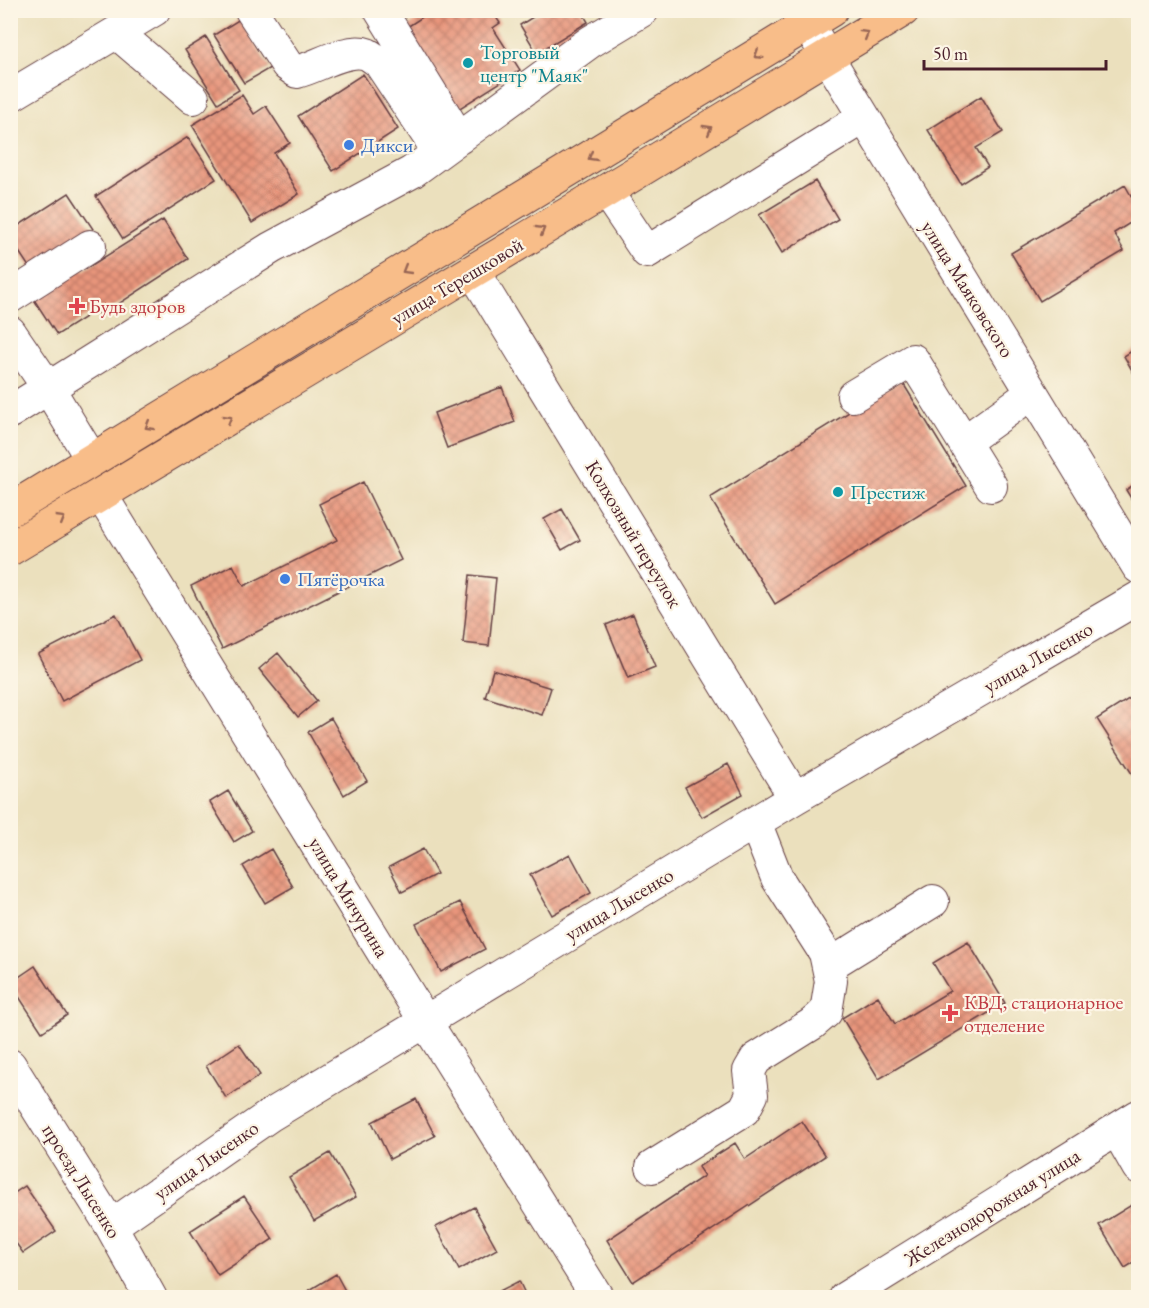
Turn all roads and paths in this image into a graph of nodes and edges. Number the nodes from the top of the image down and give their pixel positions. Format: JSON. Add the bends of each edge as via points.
{"nodes":[{"id":1,"x":154,"y":10,"type":"edge"},
{"id":2,"x":251,"y":10,"type":"edge"},
{"id":3,"x":380,"y":10,"type":"edge"},
{"id":4,"x":643,"y":10,"type":"edge"},
{"id":5,"x":903,"y":10,"type":"edge"},
{"id":6,"x":813,"y":15,"type":"edge"},
{"id":7,"x":117,"y":33,"type":"junction"},
{"id":8,"x":827,"y":57,"type":"junction"},
{"id":9,"x":10,"y":96,"type":"edge"},
{"id":10,"x":193,"y":98,"type":"dead end"},
{"id":11,"x":863,"y":118,"type":"junction"},
{"id":12,"x":449,"y":145,"type":"junction"},
{"id":13,"x":606,"y":191,"type":"junction"},
{"id":14,"x":90,"y":246,"type":"dead end"},
{"id":15,"x":473,"y":271,"type":"junction"},
{"id":16,"x":10,"y":297,"type":"edge"},
{"id":17,"x":10,"y":332,"type":"edge"},
{"id":18,"x":49,"y":389,"type":"junction"},
{"id":19,"x":1032,"y":393,"type":"junction"},
{"id":20,"x":853,"y":396,"type":"dead end"},
{"id":21,"x":10,"y":412,"type":"edge"},
{"id":22,"x":964,"y":442,"type":"junction"},
{"id":23,"x":92,"y":460,"type":"junction"},
{"id":24,"x":991,"y":486,"type":"dead end"},
{"id":25,"x":101,"y":495,"type":"junction"},
{"id":26,"x":10,"y":510,"type":"edge"},
{"id":27,"x":10,"y":549,"type":"edge"},
{"id":28,"x":1138,"y":567,"type":"edge"},
{"id":29,"x":1138,"y":598,"type":"edge"},
{"id":30,"x":795,"y":798,"type":"junction"},
{"id":31,"x":755,"y":822,"type":"junction"},
{"id":32,"x":933,"y":902,"type":"dead end"},
{"id":33,"x":828,"y":966,"type":"junction"},
{"id":34,"x":425,"y":1021,"type":"junction"},
{"id":35,"x":10,"y":1065,"type":"edge"},
{"id":36,"x":1128,"y":1123,"type":"edge"},
{"id":37,"x":652,"y":1167,"type":"dead end"},
{"id":38,"x":1138,"y":1167,"type":"edge"},
{"id":39,"x":111,"y":1226,"type":"junction"},
{"id":40,"x":891,"y":1286,"type":"edge"},
{"id":41,"x":151,"y":1298,"type":"edge"},
{"id":42,"x":598,"y":1298,"type":"edge"},
{"id":43,"x":845,"y":1298,"type":"edge"}],
"edges":[{"from":1,"to":7,"type":"street"},
{"from":2,"to":12,"type":"street","via":[[287,65],[297,72],[345,54],[366,54],[380,62]]},
{"from":3,"to":12,"type":"street"},
{"from":4,"to":12,"type":"street","via":[[590,42]]},
{"from":8,"to":5,"type":"highway","name":"улица Терешковой","one_way":true},
{"from":6,"to":8,"type":"street","name":"улица Маяковского"},
{"from":6,"to":23,"type":"highway","name":"улица Терешковой","one_way":true},
{"from":7,"to":9,"type":"street"},
{"from":7,"to":10,"type":"street"},
{"from":8,"to":11,"type":"street","name":"улица Маяковского"},
{"from":13,"to":8,"type":"highway","name":"улица Терешковой","one_way":true},
{"from":11,"to":13,"type":"street","via":[[647,252]]},
{"from":11,"to":19,"type":"street","name":"улица Маяковского"},
{"from":12,"to":18,"type":"street","via":[[412,172],[271,248]]},
{"from":15,"to":13,"type":"highway","name":"улица Терешковой","one_way":true},
{"from":14,"to":16,"type":"street"},
{"from":25,"to":15,"type":"highway","name":"улица Терешковой","one_way":true},
{"from":15,"to":30,"type":"street","name":"Колхозный переулок"},
{"from":17,"to":18,"type":"street"},
{"from":18,"to":21,"type":"street"},
{"from":18,"to":23,"type":"street"},
{"from":19,"to":22,"type":"street"},
{"from":19,"to":28,"type":"street","name":"улица Маяковского"},
{"from":20,"to":22,"type":"street","via":[[914,360]]},
{"from":22,"to":24,"type":"street"},
{"from":23,"to":26,"type":"highway","name":"улица Терешковой"},
{"from":27,"to":25,"type":"highway","name":"улица Терешковой","one_way":true},
{"from":25,"to":34,"type":"street","name":"улица Мичурина"},
{"from":29,"to":30,"type":"street","name":"улица Лысенко"},
{"from":30,"to":31,"type":"street","name":"улица Лысенко"},
{"from":31,"to":33,"type":"street","via":[[777,878],[825,953]]},
{"from":31,"to":34,"type":"street","name":"улица Лысенко"},
{"from":32,"to":33,"type":"street"},
{"from":33,"to":37,"type":"street","via":[[831,981],[826,1012],[756,1059],[749,1071],[752,1095],[744,1110]]},
{"from":34,"to":39,"type":"street","name":"улица Лысенко","via":[[269,1116]]},
{"from":34,"to":42,"type":"street","name":"улица Мичурина"},
{"from":35,"to":39,"type":"street","name":"проезд Лысенко"},
{"from":36,"to":38,"type":"street"},
{"from":36,"to":40,"type":"street","name":"Железнодорожная улица"},
{"from":39,"to":41,"type":"street","name":"проезд Лысенко"},
{"from":40,"to":43,"type":"street","name":"Железнодорожная улица"}]}
